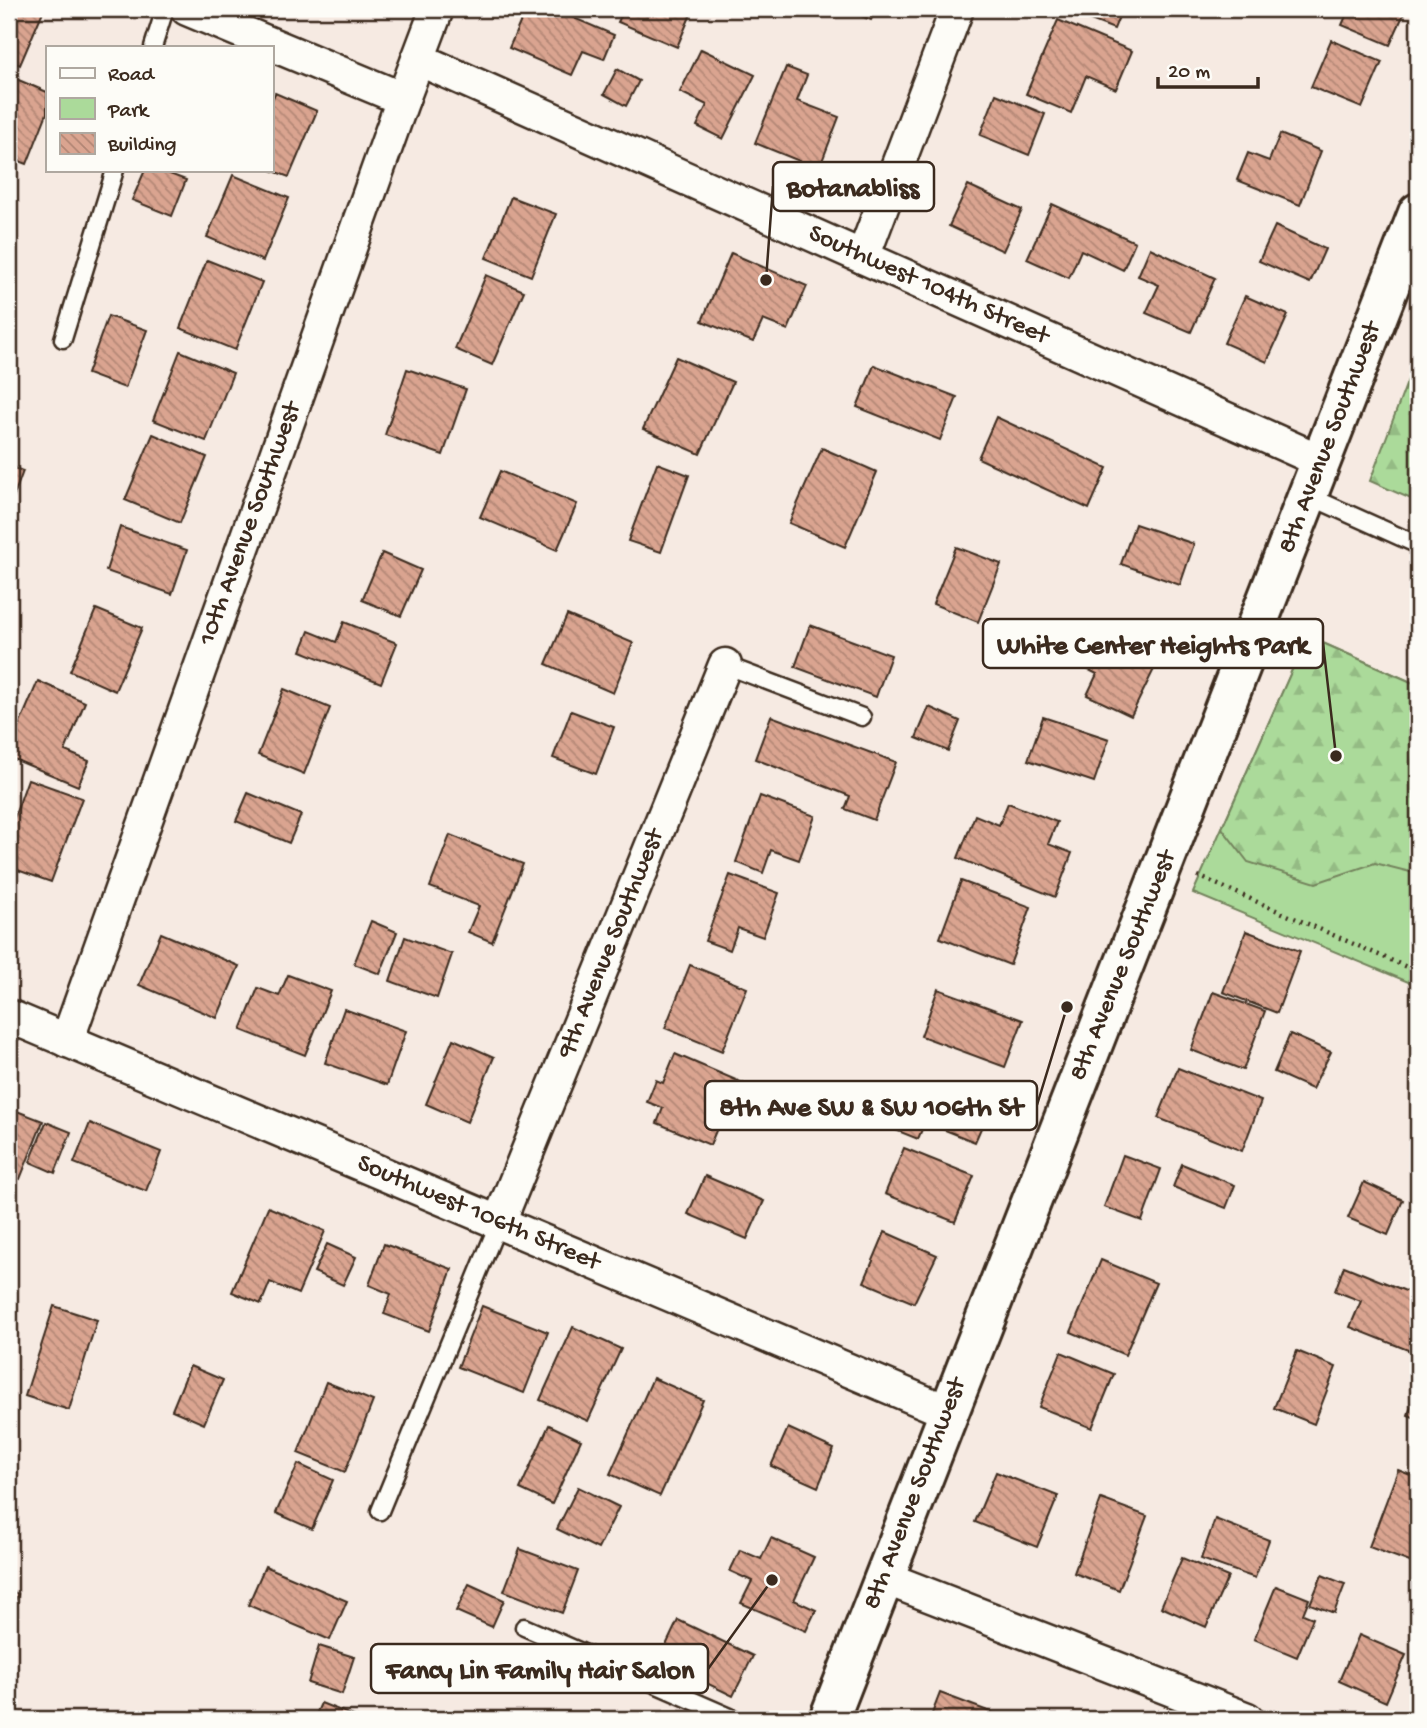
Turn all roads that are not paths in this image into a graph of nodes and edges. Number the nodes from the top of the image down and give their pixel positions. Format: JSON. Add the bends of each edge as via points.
{"nodes":[{"id":1,"x":165,"y":9,"type":"edge"},
{"id":2,"x":187,"y":9,"type":"edge"},
{"id":3,"x":437,"y":9,"type":"edge"},
{"id":4,"x":957,"y":9,"type":"edge"},
{"id":5,"x":153,"y":46,"type":"edge"},
{"id":6,"x":418,"y":59,"type":"junction"},
{"id":7,"x":402,"y":99,"type":"junction"},
{"id":8,"x":114,"y":172,"type":"edge"},
{"id":9,"x":1418,"y":213,"type":"edge"},
{"id":10,"x":863,"y":257,"type":"junction"},
{"id":11,"x":62,"y":339,"type":"dead end"},
{"id":12,"x":1323,"y":461,"type":"junction"},
{"id":13,"x":1309,"y":496,"type":"junction"},
{"id":14,"x":1418,"y":545,"type":"edge"},
{"id":15,"x":725,"y":665,"type":"joint"},
{"id":16,"x":862,"y":717,"type":"dead end"},
{"id":17,"x":9,"y":1016,"type":"edge"},
{"id":18,"x":67,"y":1041,"type":"junction"},
{"id":19,"x":499,"y":1222,"type":"junction"},
{"id":20,"x":948,"y":1412,"type":"junction"},
{"id":21,"x":380,"y":1511,"type":"dead end"},
{"id":22,"x":885,"y":1578,"type":"junction"},
{"id":23,"x":524,"y":1627,"type":"dead end"},
{"id":24,"x":736,"y":1719,"type":"edge"},
{"id":25,"x":829,"y":1719,"type":"edge"},
{"id":26,"x":1247,"y":1719,"type":"edge"}],
"edges":[{"from":1,"to":5,"type":"lane"},
{"from":2,"to":7,"type":"street"},
{"from":3,"to":6,"type":"street","name":"10th Avenue Southwest"},
{"from":4,"to":10,"type":"street"},
{"from":6,"to":7,"type":"street","name":"10th Avenue Southwest"},
{"from":6,"to":10,"type":"street","name":"Southwest 104th Street"},
{"from":7,"to":18,"type":"street","name":"10th Avenue Southwest"},
{"from":8,"to":11,"type":"lane"},
{"from":9,"to":12,"type":"street","name":"8th Avenue Southwest"},
{"from":10,"to":12,"type":"street","name":"Southwest 104th Street"},
{"from":12,"to":13,"type":"street","name":"8th Avenue Southwest"},
{"from":13,"to":14,"type":"lane"},
{"from":13,"to":20,"type":"street","name":"8th Avenue Southwest"},
{"from":15,"to":16,"type":"lane"},
{"from":15,"to":19,"type":"street","name":"9th Avenue Southwest"},
{"from":17,"to":18,"type":"street","name":"Southwest 106th Street"},
{"from":18,"to":19,"type":"street","name":"Southwest 106th Street"},
{"from":19,"to":20,"type":"street","name":"Southwest 106th Street"},
{"from":19,"to":21,"type":"lane"},
{"from":20,"to":22,"type":"street","name":"8th Avenue Southwest"},
{"from":22,"to":25,"type":"street","name":"8th Avenue Southwest"},
{"from":22,"to":26,"type":"street"},
{"from":23,"to":24,"type":"lane"}]}
